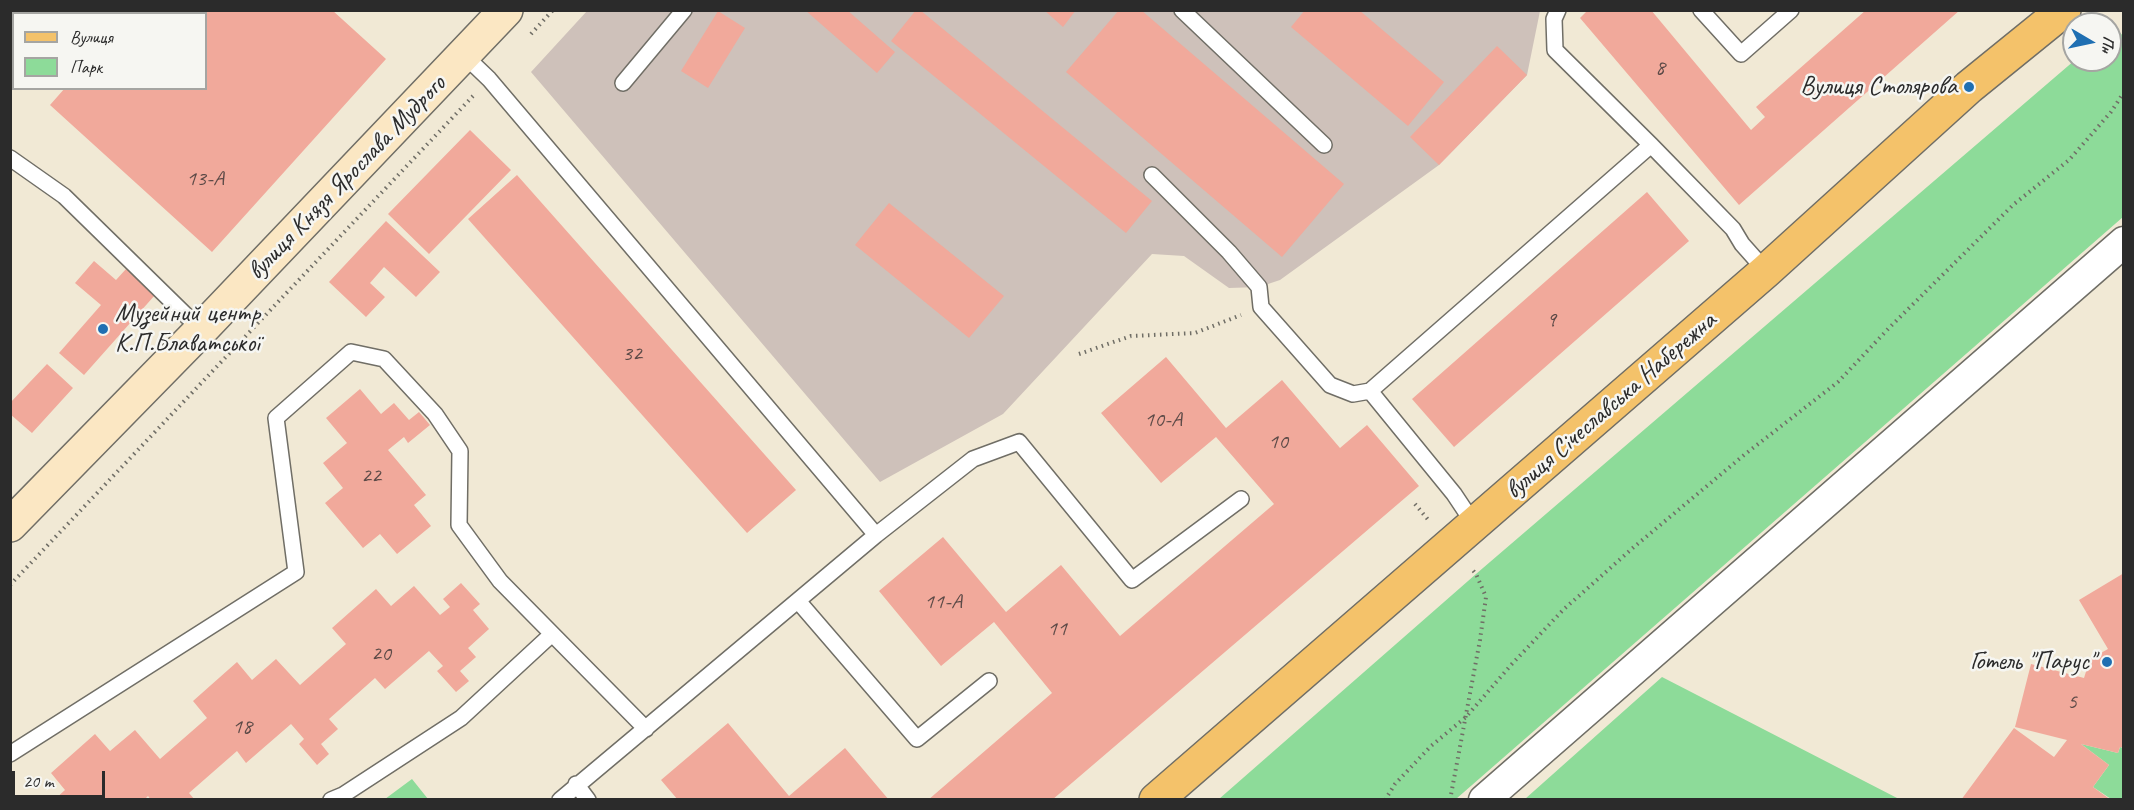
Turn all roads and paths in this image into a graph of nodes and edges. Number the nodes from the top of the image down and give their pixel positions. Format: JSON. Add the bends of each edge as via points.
{"nodes":[{"id":1,"x":506,"y":10,"type":"edge"},
{"id":2,"x":553,"y":10,"type":"edge"},
{"id":3,"x":684,"y":10,"type":"edge"},
{"id":4,"x":1182,"y":10,"type":"edge"},
{"id":5,"x":1558,"y":10,"type":"edge"},
{"id":6,"x":1701,"y":10,"type":"edge"},
{"id":7,"x":1791,"y":10,"type":"edge"},
{"id":8,"x":2064,"y":10,"type":"edge"},
{"id":9,"x":529,"y":36,"type":"dead end"},
{"id":10,"x":465,"y":56,"type":"junction"},
{"id":11,"x":489,"y":79,"type":"junction"},
{"id":12,"x":624,"y":83,"type":"dead end"},
{"id":13,"x":2124,"y":92,"type":"edge"},
{"id":14,"x":1324,"y":144,"type":"dead end"},
{"id":15,"x":1651,"y":145,"type":"junction"},
{"id":16,"x":10,"y":158,"type":"edge"},
{"id":17,"x":1152,"y":175,"type":"dead end"},
{"id":18,"x":2124,"y":242,"type":"edge"},
{"id":19,"x":1766,"y":272,"type":"junction"},
{"id":20,"x":1261,"y":307,"type":"junction"},
{"id":21,"x":201,"y":330,"type":"junction"},
{"id":22,"x":1079,"y":354,"type":"dead end"},
{"id":23,"x":1370,"y":391,"type":"junction"},
{"id":24,"x":1240,"y":499,"type":"dead end"},
{"id":25,"x":1474,"y":524,"type":"junction"},
{"id":26,"x":10,"y":525,"type":"edge"},
{"id":27,"x":876,"y":535,"type":"junction"},
{"id":28,"x":1476,"y":574,"type":"dead end"},
{"id":29,"x":10,"y":585,"type":"edge"},
{"id":30,"x":798,"y":601,"type":"junction"},
{"id":31,"x":552,"y":634,"type":"junction"},
{"id":32,"x":989,"y":681,"type":"dead end"},
{"id":33,"x":1466,"y":717,"type":"junction"},
{"id":34,"x":646,"y":729,"type":"junction"},
{"id":35,"x":10,"y":754,"type":"edge"},
{"id":36,"x":576,"y":784,"type":"junction"},
{"id":37,"x":331,"y":800,"type":"edge"},
{"id":38,"x":560,"y":800,"type":"edge"},
{"id":39,"x":588,"y":800,"type":"edge"},
{"id":40,"x":1156,"y":800,"type":"edge"},
{"id":41,"x":1385,"y":800,"type":"edge"},
{"id":42,"x":1450,"y":800,"type":"edge"},
{"id":43,"x":1484,"y":800,"type":"edge"}],
"edges":[{"from":1,"to":10,"type":"main road","name":"вулиця Князя Ярослава Мудрого"},
{"from":2,"to":9,"type":"path"},
{"from":3,"to":12,"type":"lane"},
{"from":4,"to":14,"type":"lane"},
{"from":5,"to":15,"type":"lane","via":[[1554,19],[1554,50]]},
{"from":6,"to":7,"type":"lane","via":[[1741,54]]},
{"from":8,"to":19,"type":"main road","name":"вулиця Січеславська Набережна","via":[[1969,87]]},
{"from":10,"to":11,"type":"lane"},
{"from":10,"to":21,"type":"main road","name":"вулиця Князя Ярослава Мудрого"},
{"from":11,"to":27,"type":"lane"},
{"from":11,"to":29,"type":"path"},
{"from":13,"to":33,"type":"path","via":[[2069,160],[2013,205],[1838,382],[1726,470],[1563,610]]},
{"from":15,"to":19,"type":"lane","via":[[1733,229]]},
{"from":15,"to":23,"type":"lane"},
{"from":16,"to":21,"type":"lane","via":[[64,196]]},
{"from":17,"to":20,"type":"lane","via":[[1259,287]]},
{"from":18,"to":43,"type":"street"},
{"from":19,"to":25,"type":"main road","name":"вулиця Січеславська Набережна"},
{"from":20,"to":22,"type":"path","via":[[1196,333],[1131,336]]},
{"from":20,"to":23,"type":"lane","via":[[1330,386],[1353,393]]},
{"from":21,"to":26,"type":"main road","name":"вулиця Князя Ярослава Мудрого"},
{"from":23,"to":25,"type":"lane"},
{"from":24,"to":27,"type":"lane","via":[[1132,580],[1019,442],[972,459]]},
{"from":25,"to":40,"type":"main road","name":"вулиця Січеславська Набережна"},
{"from":27,"to":30,"type":"lane"},
{"from":28,"to":33,"type":"path","via":[[1486,597]]},
{"from":30,"to":32,"type":"lane","via":[[917,739]]},
{"from":30,"to":34,"type":"lane"},
{"from":31,"to":34,"type":"lane"},
{"from":31,"to":35,"type":"lane","via":[[500,581],[459,525],[460,451],[435,414],[384,359],[351,352],[276,418],[296,573]]},
{"from":31,"to":37,"type":"lane","via":[[461,718]]},
{"from":33,"to":41,"type":"path","via":[[1431,746]]},
{"from":33,"to":42,"type":"path"},
{"from":34,"to":36,"type":"lane"},
{"from":36,"to":38,"type":"lane"},
{"from":36,"to":39,"type":"lane"}]}
